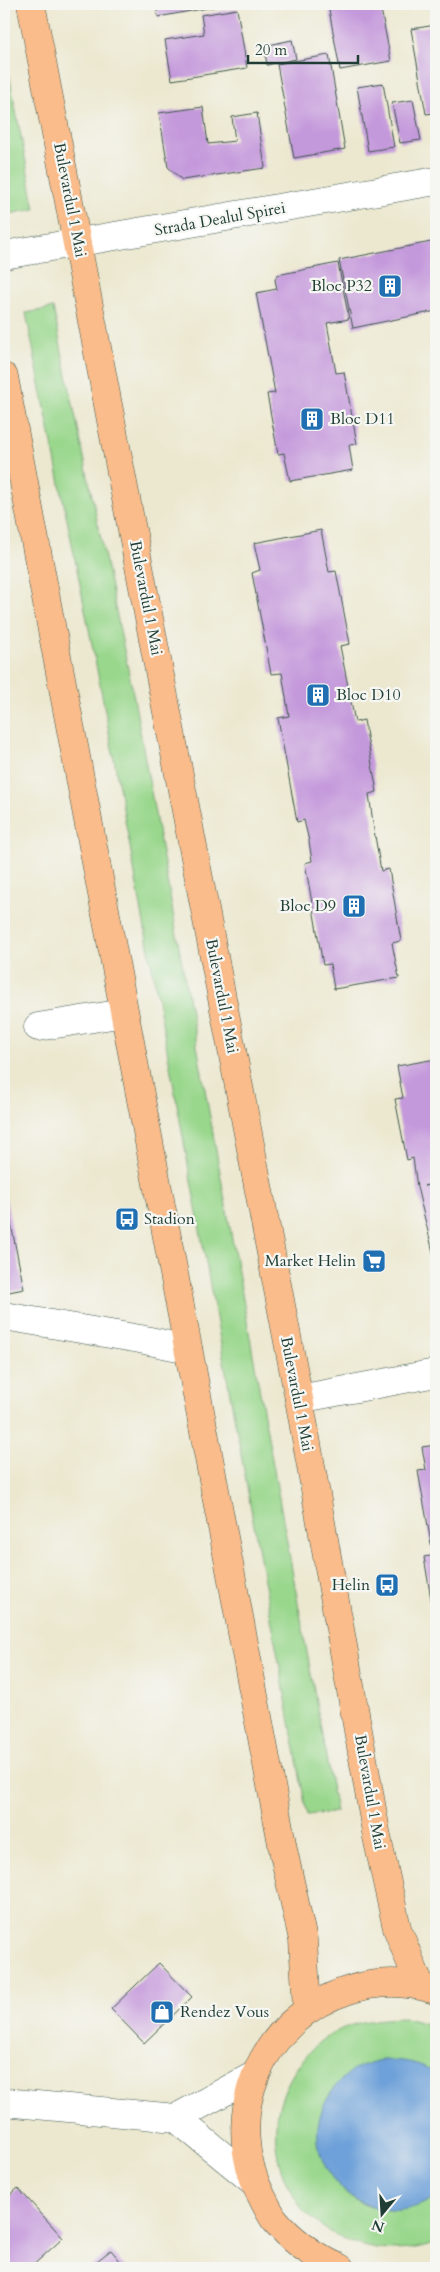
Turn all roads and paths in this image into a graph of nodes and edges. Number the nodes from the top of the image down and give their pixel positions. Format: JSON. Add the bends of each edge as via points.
{"nodes":[{"id":1,"x":31,"y":4,"type":"edge"},
{"id":2,"x":436,"y":181,"type":"edge"},
{"id":3,"x":78,"y":242,"type":"junction"},
{"id":4,"x":4,"y":255,"type":"edge"},
{"id":5,"x":4,"y":377,"type":"edge"},
{"id":6,"x":124,"y":1013,"type":"junction"},
{"id":7,"x":38,"y":1027,"type":"dead end"},
{"id":8,"x":4,"y":1316,"type":"edge"},
{"id":9,"x":188,"y":1349,"type":"junction"},
{"id":10,"x":436,"y":1373,"type":"edge"},
{"id":11,"x":299,"y":1399,"type":"junction"},
{"id":12,"x":428,"y":1988,"type":"edge"},
{"id":13,"x":307,"y":2010,"type":"junction"},
{"id":14,"x":255,"y":2075,"type":"junction"},
{"id":15,"x":4,"y":2102,"type":"edge"},
{"id":16,"x":176,"y":2118,"type":"junction"},
{"id":17,"x":254,"y":2181,"type":"junction"},
{"id":18,"x":340,"y":2268,"type":"edge"}],
"edges":[{"from":1,"to":3,"type":"main road","name":"Bulevardul 1 Mai"},
{"from":2,"to":3,"type":"street","name":"Strada Dealul Spirei"},
{"from":3,"to":4,"type":"street","name":"Strada Dealul Spirei"},
{"from":3,"to":11,"type":"main road","name":"Bulevardul 1 Mai"},
{"from":5,"to":6,"type":"main road"},
{"from":6,"to":7,"type":"street"},
{"from":6,"to":9,"type":"main road"},
{"from":8,"to":9,"type":"street"},
{"from":9,"to":13,"type":"main road","via":[[303,1940]]},
{"from":10,"to":11,"type":"street"},
{"from":11,"to":12,"type":"main road","name":"Bulevardul 1 Mai","via":[[377,1837],[397,1928]]},
{"from":12,"to":13,"type":"main road","via":[[390,1983],[361,1986],[333,1995]]},
{"from":13,"to":14,"type":"main road","via":[[285,2028]]},
{"from":14,"to":16,"type":"street"},
{"from":14,"to":17,"type":"main road","via":[[245,2110],[245,2146]]},
{"from":15,"to":16,"type":"street"},
{"from":16,"to":17,"type":"street"},
{"from":17,"to":18,"type":"main road","via":[[273,2218],[303,2248]]}]}
